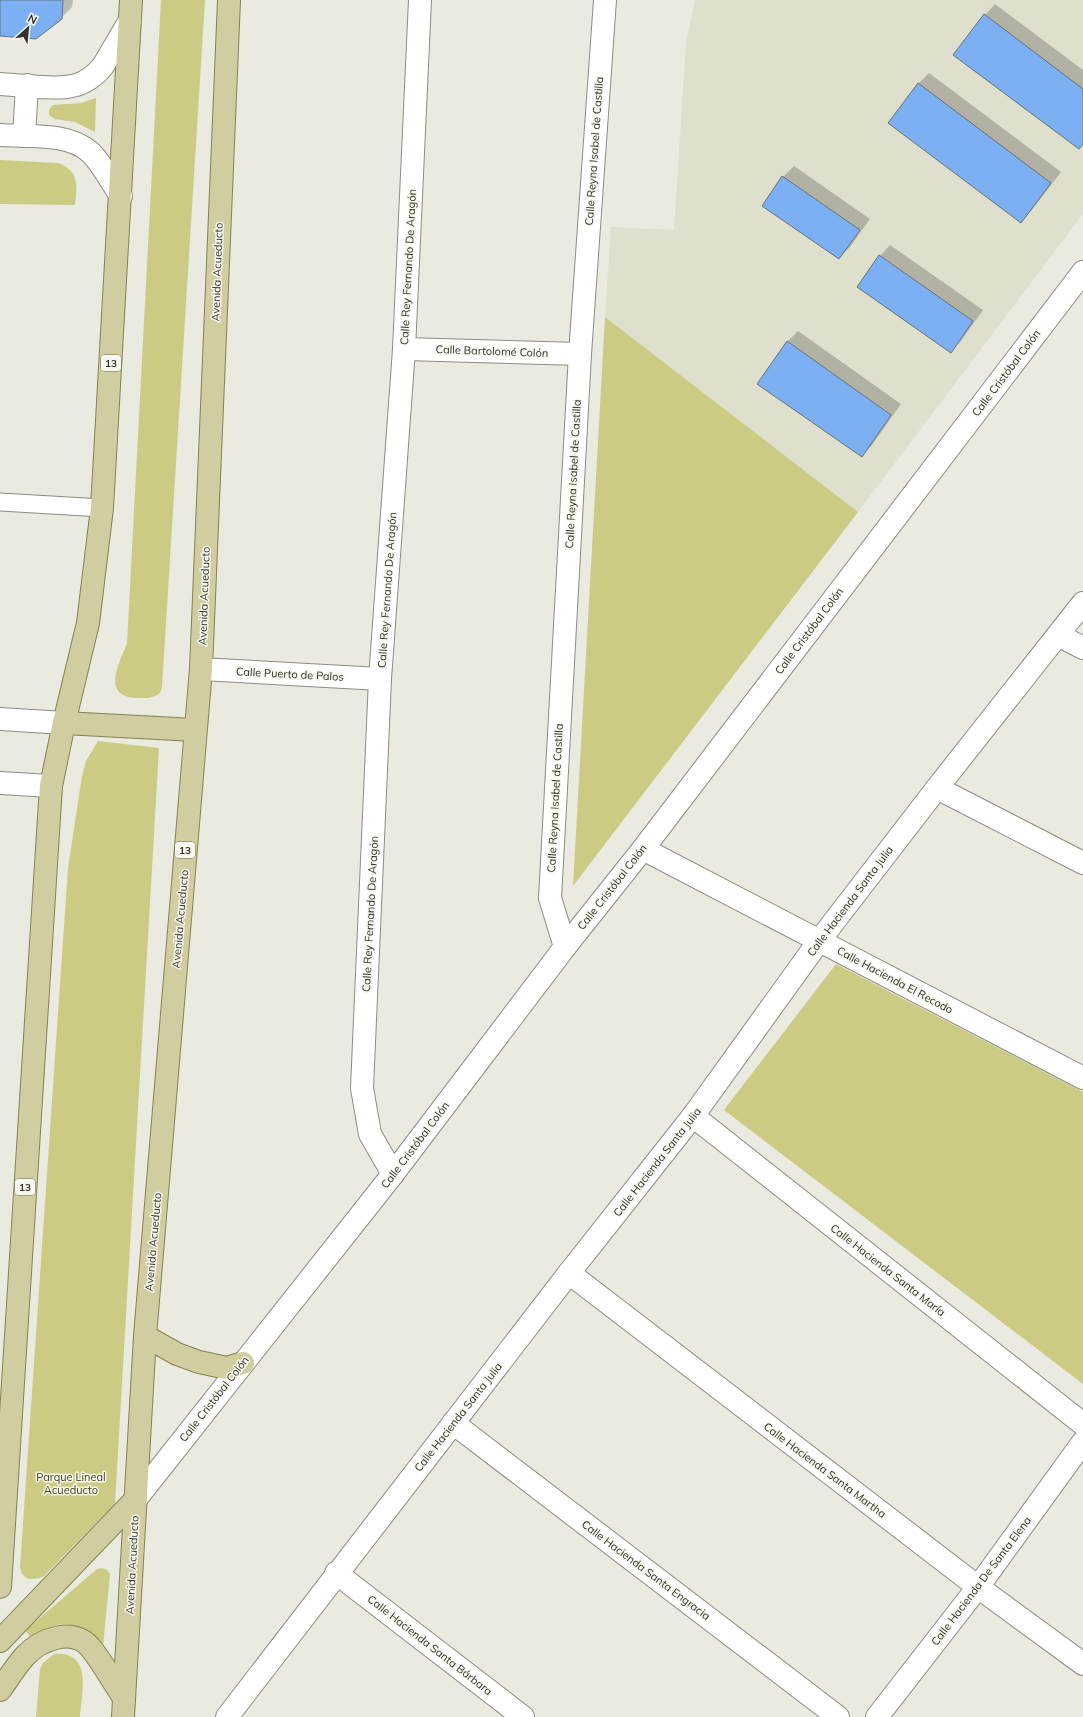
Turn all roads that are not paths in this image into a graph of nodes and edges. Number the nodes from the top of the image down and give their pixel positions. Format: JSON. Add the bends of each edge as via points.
{"nodes":[{"id":1,"x":229,"y":0,"type":"edge"},
{"id":2,"x":420,"y":0,"type":"edge"},
{"id":3,"x":605,"y":0,"type":"edge"},
{"id":4,"x":131,"y":10,"type":"edge"},
{"id":5,"x":0,"y":84,"type":"edge"},
{"id":6,"x":28,"y":86,"type":"junction"},
{"id":7,"x":0,"y":135,"type":"edge"},
{"id":8,"x":24,"y":136,"type":"junction"},
{"id":9,"x":121,"y":196,"type":"junction"},
{"id":10,"x":1083,"y":272,"type":"edge"},
{"id":11,"x":404,"y":349,"type":"junction"},
{"id":12,"x":580,"y":354,"type":"junction"},
{"id":13,"x":0,"y":502,"type":"edge"},
{"id":14,"x":102,"y":508,"type":"junction"},
{"id":15,"x":1083,"y":603,"type":"edge"},
{"id":16,"x":1058,"y":636,"type":"junction"},
{"id":17,"x":1083,"y":648,"type":"edge"},
{"id":18,"x":200,"y":669,"type":"junction"},
{"id":19,"x":380,"y":679,"type":"junction"},
{"id":20,"x":0,"y":719,"type":"edge"},
{"id":21,"x":64,"y":723,"type":"junction"},
{"id":22,"x":195,"y":730,"type":"junction"},
{"id":23,"x":0,"y":783,"type":"edge"},
{"id":24,"x":51,"y":786,"type":"junction"},
{"id":25,"x":937,"y":788,"type":"junction"},
{"id":26,"x":643,"y":849,"type":"junction"},
{"id":27,"x":1083,"y":863,"type":"edge"},
{"id":28,"x":819,"y":941,"type":"junction"},
{"id":29,"x":565,"y":947,"type":"junction"},
{"id":30,"x":1083,"y":1078,"type":"edge"},
{"id":31,"x":694,"y":1116,"type":"junction"},
{"id":32,"x":393,"y":1174,"type":"junction"},
{"id":33,"x":569,"y":1273,"type":"junction"},
{"id":34,"x":145,"y":1336,"type":"junction"},
{"id":35,"x":243,"y":1363,"type":"junction"},
{"id":36,"x":453,"y":1423,"type":"junction"},
{"id":37,"x":1083,"y":1424,"type":"edge"},
{"id":38,"x":1083,"y":1442,"type":"edge"},
{"id":39,"x":136,"y":1499,"type":"junction"},
{"id":40,"x":336,"y":1573,"type":"junction"},
{"id":41,"x":0,"y":1587,"type":"edge"},
{"id":42,"x":978,"y":1587,"type":"junction"},
{"id":43,"x":0,"y":1641,"type":"edge"},
{"id":44,"x":1083,"y":1664,"type":"edge"},
{"id":45,"x":0,"y":1690,"type":"edge"},
{"id":46,"x":123,"y":1708,"type":"edge"},
{"id":47,"x":227,"y":1717,"type":"edge"},
{"id":48,"x":523,"y":1717,"type":"edge"},
{"id":49,"x":838,"y":1717,"type":"edge"},
{"id":50,"x":878,"y":1717,"type":"edge"}],
"edges":[{"from":1,"to":18,"type":"main road","name":"Avenida Acueducto","number":"13"},
{"from":2,"to":11,"type":"street","name":"Calle Rey Fernando De Aragón"},
{"from":3,"to":12,"type":"street","name":"Calle Reyna Isabel de Castilla"},
{"from":4,"to":6,"type":"street","via":[[98,72],[65,88]]},
{"from":4,"to":9,"type":"main road","number":"13"},
{"from":5,"to":6,"type":"street"},
{"from":6,"to":8,"type":"street"},
{"from":7,"to":8,"type":"street"},
{"from":8,"to":9,"type":"street","via":[[63,138],[83,146],[102,166]]},
{"from":9,"to":14,"type":"main road","number":"13"},
{"from":10,"to":26,"type":"street","name":"Calle Cristóbal Colón"},
{"from":11,"to":12,"type":"street","name":"Calle Bartolomé Colón"},
{"from":11,"to":19,"type":"street","name":"Calle Rey Fernando De Aragón"},
{"from":12,"to":29,"type":"street","name":"Calle Reyna Isabel de Castilla","via":[[550,898]]},
{"from":13,"to":14,"type":"lane"},
{"from":14,"to":21,"type":"main road","number":"13","via":[[88,623]]},
{"from":15,"to":16,"type":"street","name":"Calle Hacienda Santa Julia"},
{"from":16,"to":17,"type":"street"},
{"from":16,"to":25,"type":"street","name":"Calle Hacienda Santa Julia"},
{"from":18,"to":19,"type":"street","name":"Calle Puerto de Palos"},
{"from":18,"to":22,"type":"main road","name":"Avenida Acueducto","number":"13"},
{"from":19,"to":32,"type":"street","name":"Calle Rey Fernando De Aragón","via":[[362,1088],[370,1134]]},
{"from":20,"to":21,"type":"street"},
{"from":21,"to":22,"type":"main road"},
{"from":21,"to":24,"type":"main road","number":"13"},
{"from":22,"to":34,"type":"main road","name":"Avenida Acueducto","number":"13"},
{"from":23,"to":24,"type":"street"},
{"from":24,"to":41,"type":"main road","number":"13"},
{"from":25,"to":27,"type":"street"},
{"from":25,"to":28,"type":"street","name":"Calle Hacienda Santa Julia"},
{"from":26,"to":28,"type":"street","name":"Calle Hacienda El Recodo"},
{"from":26,"to":29,"type":"street","name":"Calle Cristóbal Colón"},
{"from":28,"to":30,"type":"street","name":"Calle Hacienda El Recodo"},
{"from":28,"to":31,"type":"street","name":"Calle Hacienda Santa Julia"},
{"from":29,"to":32,"type":"street","name":"Calle Cristóbal Colón"},
{"from":31,"to":33,"type":"street","name":"Calle Hacienda Santa Julia"},
{"from":31,"to":37,"type":"street","name":"Calle Hacienda Santa María"},
{"from":32,"to":35,"type":"street","name":"Calle Cristóbal Colón"},
{"from":33,"to":36,"type":"street","name":"Calle Hacienda Santa Julia"},
{"from":33,"to":42,"type":"street","name":"Calle Hacienda Santa Martha"},
{"from":34,"to":35,"type":"main road","via":[[177,1354],[199,1362],[227,1368]]},
{"from":34,"to":39,"type":"main road","name":"Avenida Acueducto","number":"13"},
{"from":35,"to":39,"type":"street","name":"Calle Cristóbal Colón"},
{"from":36,"to":40,"type":"street","name":"Calle Hacienda Santa Julia"},
{"from":36,"to":49,"type":"street","name":"Calle Hacienda Santa Engracia"},
{"from":38,"to":42,"type":"street","name":"Calle Hacienda De Santa Elena"},
{"from":39,"to":43,"type":"main road"},
{"from":39,"to":46,"type":"main road","name":"Avenida Acueducto","number":"13"},
{"from":40,"to":47,"type":"street","name":"Calle Hacienda Santa Julia"},
{"from":40,"to":48,"type":"street","name":"Calle Hacienda Santa Bárbara"},
{"from":42,"to":44,"type":"street","name":"Calle Hacienda Santa Martha"},
{"from":42,"to":50,"type":"street","name":"Calle Hacienda De Santa Elena"},
{"from":45,"to":46,"type":"main road","via":[[26,1655],[40,1644],[56,1638],[78,1638],[90,1647]]}]}
